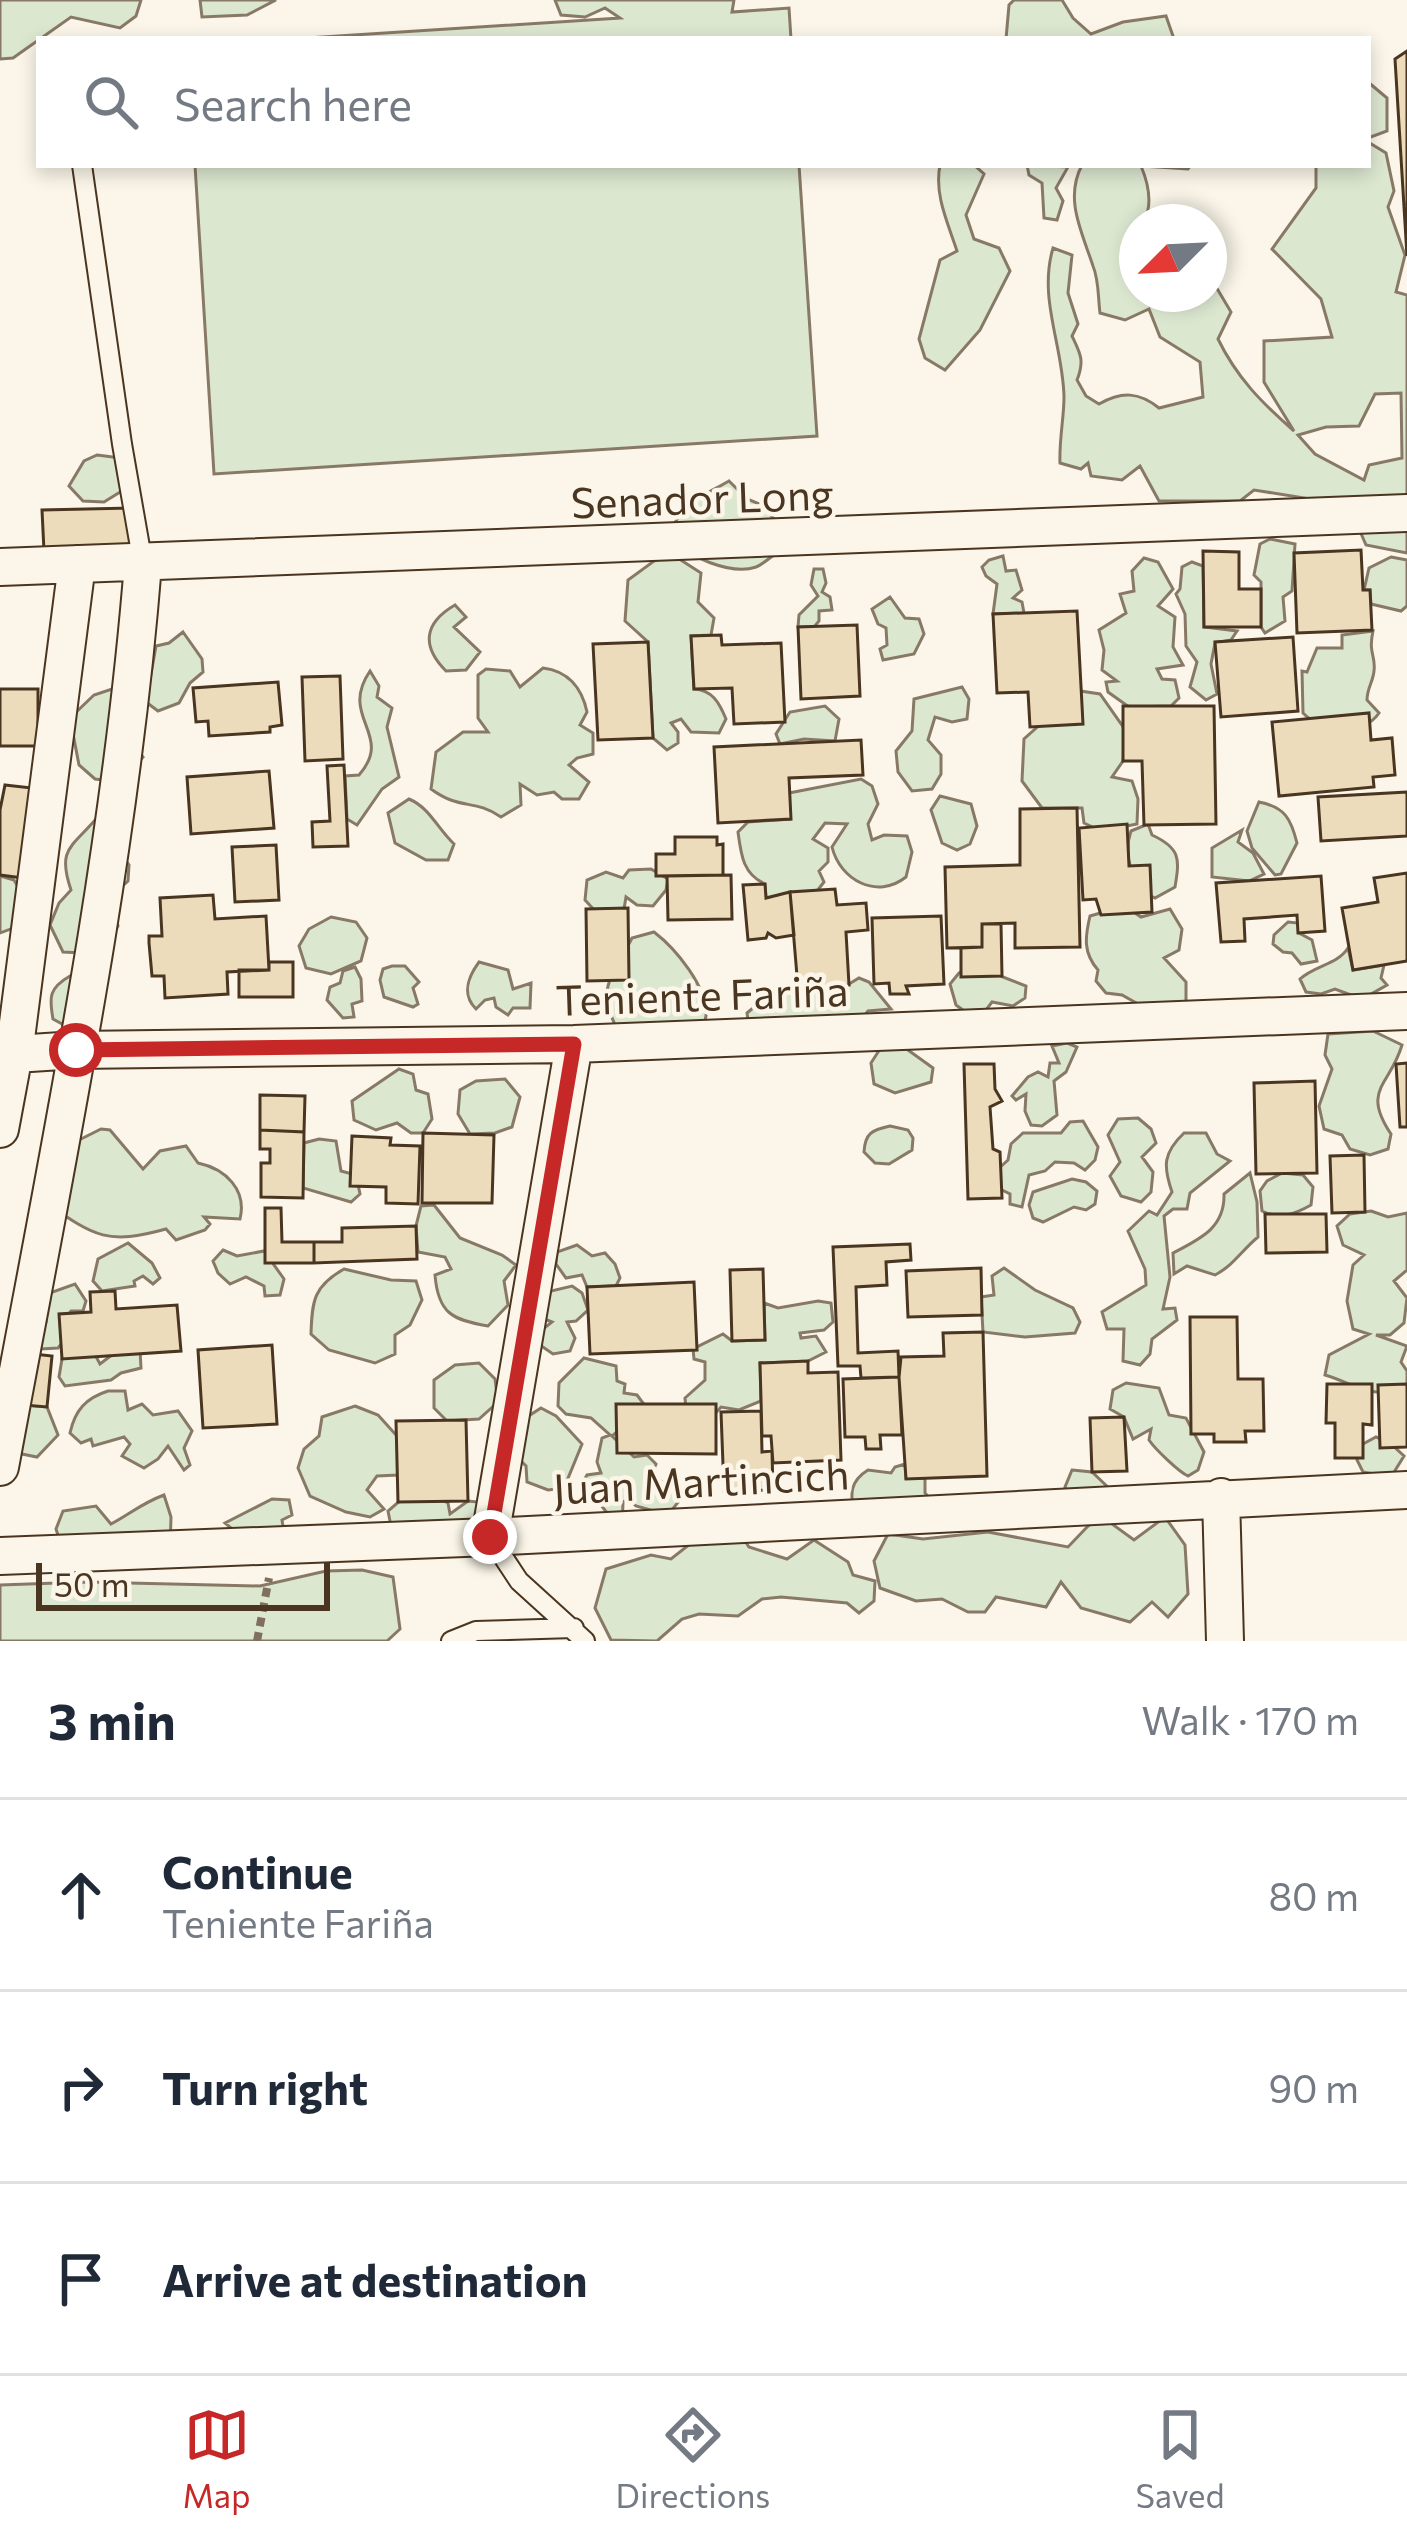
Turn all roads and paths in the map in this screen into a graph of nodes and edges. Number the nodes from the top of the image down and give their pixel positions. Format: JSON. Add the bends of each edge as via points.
{"nodes":[{"id":1,"x":82,"y":168,"type":"edge"},
{"id":2,"x":1407,"y":513,"type":"edge"},
{"id":3,"x":77,"y":564,"type":"junction"},
{"id":4,"x":143,"y":564,"type":"junction"},
{"id":5,"x":0,"y":567,"type":"edge"},
{"id":6,"x":1407,"y":1011,"type":"edge"},
{"id":7,"x":574,"y":1044,"type":"junction"},
{"id":8,"x":76,"y":1050,"type":"junction"},
{"id":9,"x":7,"y":1054,"type":"edge"},
{"id":10,"x":0,"y":1129,"type":"edge"},
{"id":11,"x":0,"y":1467,"type":"edge"},
{"id":12,"x":1407,"y":1490,"type":"edge"},
{"id":13,"x":1221,"y":1497,"type":"junction"},
{"id":14,"x":490,"y":1537,"type":"junction"},
{"id":15,"x":270,"y":1546,"type":"junction"},
{"id":16,"x":0,"y":1556,"type":"edge"},
{"id":17,"x":579,"y":1635,"type":"edge"},
{"id":18,"x":257,"y":1641,"type":"edge"},
{"id":19,"x":451,"y":1641,"type":"edge"},
{"id":20,"x":1225,"y":1641,"type":"edge"}],
"edges":[{"from":1,"to":4,"type":"lane"},
{"from":2,"to":4,"type":"street","name":"Senador Long"},
{"from":3,"to":4,"type":"street","name":"Senador Long"},
{"from":3,"to":5,"type":"street","name":"Senador Long"},
{"from":3,"to":9,"type":"street"},
{"from":4,"to":8,"type":"street","via":[[133,694]]},
{"from":6,"to":7,"type":"street","name":"Teniente Fariña"},
{"from":7,"to":8,"type":"street","name":"Teniente Fariña"},
{"from":7,"to":14,"type":"street"},
{"from":8,"to":9,"type":"street","name":"Teniente Fariña"},
{"from":8,"to":11,"type":"street"},
{"from":9,"to":10,"type":"street"},
{"from":12,"to":13,"type":"street","name":"Juan Martincich"},
{"from":13,"to":14,"type":"street","name":"Juan Martincich"},
{"from":13,"to":20,"type":"street"},
{"from":14,"to":15,"type":"street","name":"Juan Martincich"},
{"from":14,"to":17,"type":"lane","via":[[518,1581]]},
{"from":15,"to":16,"type":"street","name":"Juan Martincich"},
{"from":15,"to":18,"type":"path"},
{"from":17,"to":19,"type":"lane","via":[[476,1631]]}]}
